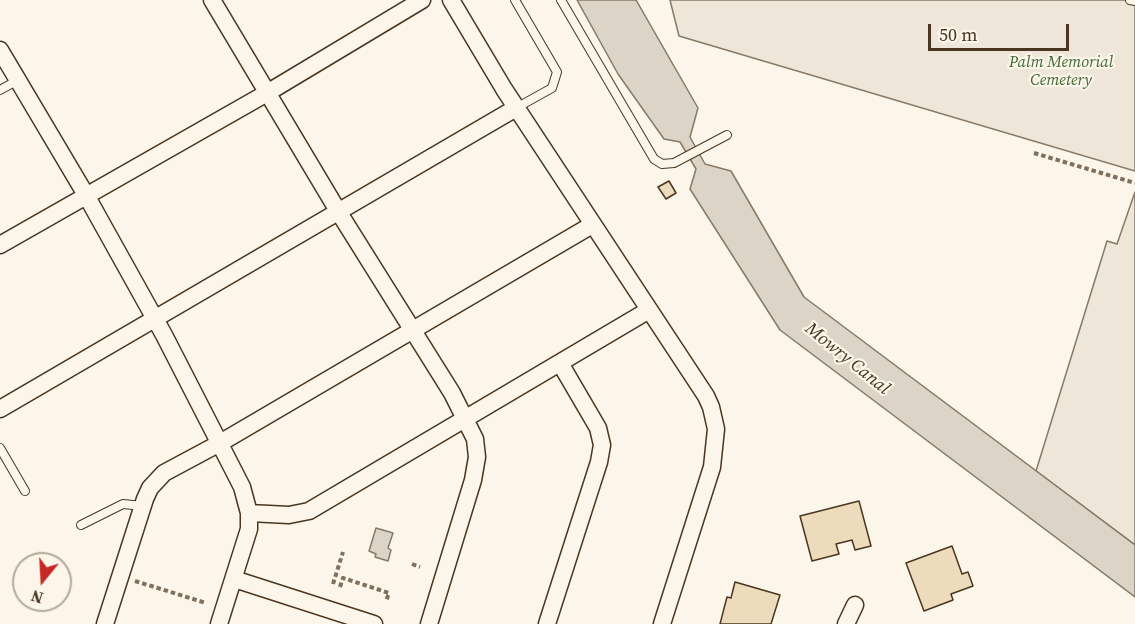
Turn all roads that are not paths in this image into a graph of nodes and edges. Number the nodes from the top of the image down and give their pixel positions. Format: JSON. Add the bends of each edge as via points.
{"nodes":[{"id":1,"x":212,"y":0,"type":"edge"},
{"id":2,"x":422,"y":0,"type":"edge"},
{"id":3,"x":451,"y":0,"type":"edge"},
{"id":4,"x":515,"y":0,"type":"edge"},
{"id":5,"x":561,"y":0,"type":"edge"},
{"id":6,"x":1130,"y":0,"type":"edge"},
{"id":7,"x":1135,"y":1,"type":"edge"},
{"id":8,"x":0,"y":50,"type":"edge"},
{"id":9,"x":18,"y":80,"type":"junction"},
{"id":10,"x":0,"y":90,"type":"edge"},
{"id":11,"x":267,"y":93,"type":"junction"},
{"id":12,"x":516,"y":108,"type":"junction"},
{"id":13,"x":727,"y":135,"type":"dead end"},
{"id":14,"x":86,"y":195,"type":"junction"},
{"id":15,"x":338,"y":211,"type":"junction"},
{"id":16,"x":592,"y":225,"type":"junction"},
{"id":17,"x":0,"y":245,"type":"edge"},
{"id":18,"x":648,"y":310,"type":"junction"},
{"id":19,"x":155,"y":319,"type":"junction"},
{"id":20,"x":413,"y":330,"type":"junction"},
{"id":21,"x":560,"y":363,"type":"junction"},
{"id":22,"x":0,"y":409,"type":"edge"},
{"id":23,"x":466,"y":418,"type":"junction"},
{"id":24,"x":220,"y":443,"type":"junction"},
{"id":25,"x":0,"y":448,"type":"edge"},
{"id":26,"x":25,"y":491,"type":"dead end"},
{"id":27,"x":142,"y":506,"type":"junction"},
{"id":28,"x":249,"y":513,"type":"junction"},
{"id":29,"x":81,"y":525,"type":"dead end"},
{"id":30,"x":234,"y":579,"type":"junction"},
{"id":31,"x":855,"y":605,"type":"dead end"},
{"id":32,"x":105,"y":624,"type":"edge"},
{"id":33,"x":219,"y":624,"type":"edge"},
{"id":34,"x":374,"y":624,"type":"edge"},
{"id":35,"x":429,"y":624,"type":"edge"},
{"id":36,"x":547,"y":624,"type":"edge"},
{"id":37,"x":662,"y":624,"type":"edge"},
{"id":38,"x":846,"y":624,"type":"edge"}],
"edges":[{"from":1,"to":11,"type":"street"},
{"from":2,"to":11,"type":"street"},
{"from":3,"to":12,"type":"street"},
{"from":4,"to":12,"type":"lane","via":[[557,72],[552,88]]},
{"from":5,"to":13,"type":"lane","via":[[654,159],[662,164],[674,163]]},
{"from":6,"to":7,"type":"lane"},
{"from":8,"to":9,"type":"street"},
{"from":9,"to":10,"type":"lane"},
{"from":9,"to":14,"type":"street"},
{"from":11,"to":14,"type":"street"},
{"from":11,"to":15,"type":"street"},
{"from":12,"to":15,"type":"street"},
{"from":12,"to":16,"type":"street"},
{"from":14,"to":17,"type":"street"},
{"from":14,"to":19,"type":"street"},
{"from":15,"to":19,"type":"street"},
{"from":15,"to":20,"type":"street"},
{"from":16,"to":18,"type":"street"},
{"from":16,"to":20,"type":"street"},
{"from":18,"to":21,"type":"street"},
{"from":18,"to":37,"type":"street","via":[[706,396],[716,429],[712,467]]},
{"from":19,"to":22,"type":"street"},
{"from":19,"to":24,"type":"street"},
{"from":20,"to":23,"type":"street"},
{"from":20,"to":24,"type":"street"},
{"from":21,"to":23,"type":"street"},
{"from":21,"to":36,"type":"street","via":[[598,428],[602,445]]},
{"from":23,"to":28,"type":"street","via":[[309,511],[289,515]]},
{"from":23,"to":35,"type":"street","via":[[475,439],[476,468]]},
{"from":24,"to":27,"type":"street","via":[[164,473],[150,488]]},
{"from":24,"to":28,"type":"street","via":[[237,474]]},
{"from":25,"to":26,"type":"lane"},
{"from":27,"to":29,"type":"lane","via":[[123,504]]},
{"from":27,"to":32,"type":"street"},
{"from":28,"to":30,"type":"street","via":[[249,529]]},
{"from":30,"to":33,"type":"street"},
{"from":30,"to":34,"type":"street"},
{"from":31,"to":38,"type":"street"}]}
